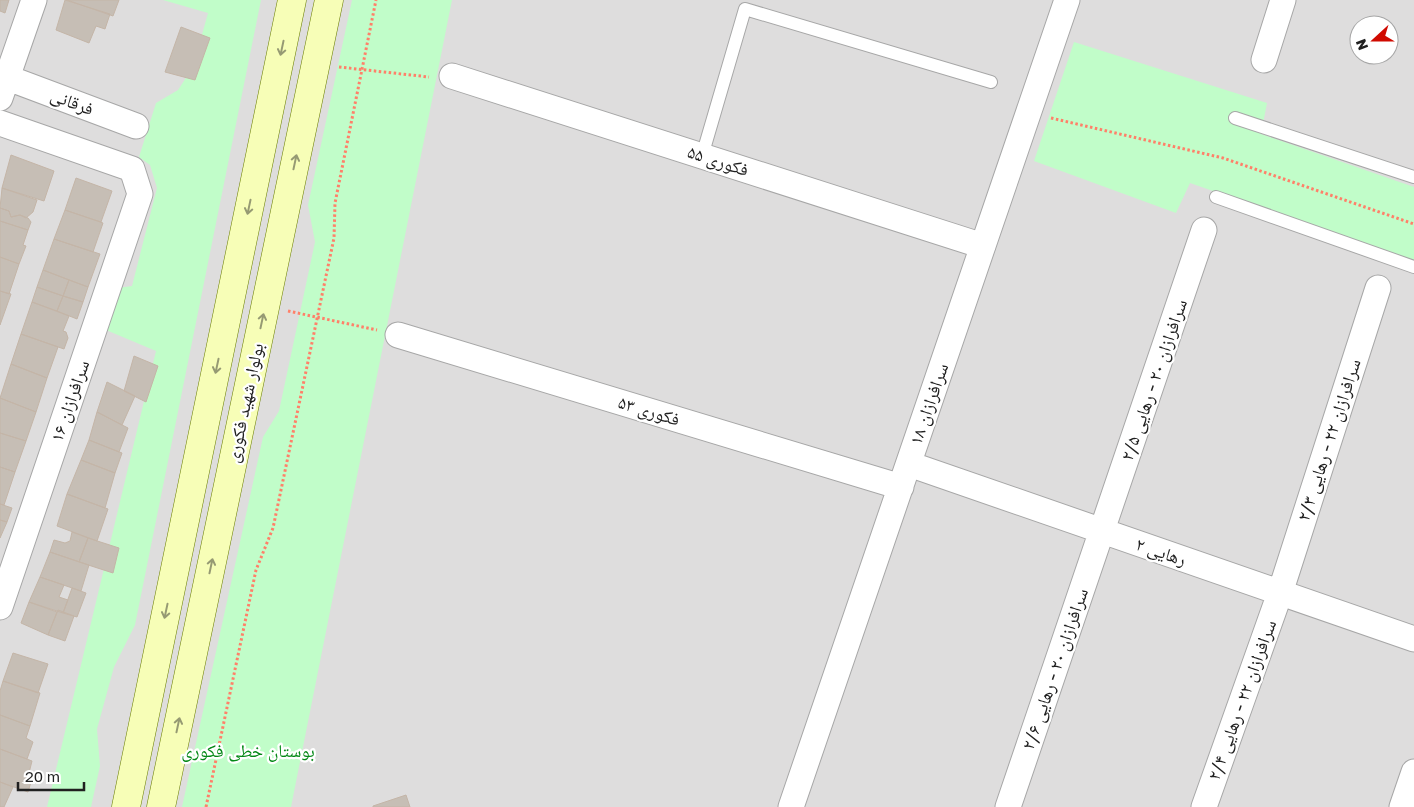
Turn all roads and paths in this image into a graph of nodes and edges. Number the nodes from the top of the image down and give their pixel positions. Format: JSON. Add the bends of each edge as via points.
{"nodes":[{"id":1,"x":34,"y":0,"type":"edge"},
{"id":2,"x":292,"y":0,"type":"edge"},
{"id":3,"x":329,"y":0,"type":"edge"},
{"id":4,"x":376,"y":0,"type":"edge"},
{"id":5,"x":1067,"y":0,"type":"edge"},
{"id":6,"x":1283,"y":0,"type":"edge"},
{"id":7,"x":1264,"y":60,"type":"dead end"},
{"id":8,"x":316,"y":65,"type":"junction"},
{"id":9,"x":362,"y":70,"type":"junction"},
{"id":10,"x":452,"y":76,"type":"joint"},
{"id":11,"x":991,"y":82,"type":"dead end"},
{"id":12,"x":2,"y":83,"type":"edge"},
{"id":13,"x":1028,"y":113,"type":"junction"},
{"id":14,"x":1235,"y":118,"type":"dead end"},
{"id":15,"x":0,"y":123,"type":"edge"},
{"id":16,"x":136,"y":126,"type":"dead end"},
{"id":17,"x":702,"y":156,"type":"junction"},
{"id":18,"x":1414,"y":178,"type":"edge"},
{"id":19,"x":1216,"y":196,"type":"dead end"},
{"id":20,"x":1414,"y":224,"type":"edge"},
{"id":21,"x":1204,"y":230,"type":"dead end"},
{"id":22,"x":983,"y":246,"type":"junction"},
{"id":23,"x":1414,"y":267,"type":"edge"},
{"id":24,"x":1378,"y":288,"type":"dead end"},
{"id":25,"x":265,"y":306,"type":"junction"},
{"id":26,"x":318,"y":317,"type":"junction"},
{"id":27,"x":398,"y":335,"type":"joint"},
{"id":28,"x":909,"y":464,"type":"junction"},
{"id":29,"x":901,"y":487,"type":"junction"},
{"id":30,"x":1103,"y":531,"type":"junction"},
{"id":31,"x":1280,"y":593,"type":"junction"},
{"id":32,"x":0,"y":607,"type":"edge"},
{"id":33,"x":1414,"y":639,"type":"edge"},
{"id":34,"x":1414,"y":772,"type":"edge"},
{"id":35,"x":126,"y":807,"type":"edge"},
{"id":36,"x":161,"y":807,"type":"edge"},
{"id":37,"x":206,"y":807,"type":"edge"},
{"id":38,"x":792,"y":807,"type":"edge"},
{"id":39,"x":1008,"y":807,"type":"edge"},
{"id":40,"x":1204,"y":807,"type":"edge"},
{"id":41,"x":1402,"y":807,"type":"edge"}],
"edges":[{"from":1,"to":12,"type":"street"},
{"from":2,"to":35,"type":"main road","name":"بولوار شهید فکوری","one_way":true},
{"from":3,"to":8,"type":"main road","name":"بولوار شهید فکوری"},
{"from":4,"to":9,"type":"path"},
{"from":5,"to":13,"type":"street","name":"سرافرازان ۱۸"},
{"from":6,"to":7,"type":"street"},
{"from":8,"to":9,"type":"path"},
{"from":25,"to":8,"type":"main road","name":"بولوار شهید فکوری","one_way":true},
{"from":9,"to":10,"type":"path","via":[[421,78]]},
{"from":9,"to":26,"type":"path","via":[[335,203],[334,238]]},
{"from":10,"to":17,"type":"street","name":"فکوری ۵۵"},
{"from":11,"to":17,"type":"lane","via":[[745,9]]},
{"from":12,"to":16,"type":"street","name":"فرقانی"},
{"from":13,"to":20,"type":"path","via":[[1223,158]]},
{"from":13,"to":22,"type":"street","name":"سرافرازان ۱۸"},
{"from":14,"to":18,"type":"lane"},
{"from":15,"to":32,"type":"street","name":"سرافرازان ۱۶","via":[[132,169],[140,194]]},
{"from":17,"to":22,"type":"street","name":"فکوری ۵۵"},
{"from":19,"to":23,"type":"lane"},
{"from":21,"to":30,"type":"street","name":"سرافرازان ۲۰ - رهایی ۲/۵"},
{"from":22,"to":28,"type":"street","name":"سرافرازان ۱۸"},
{"from":24,"to":31,"type":"street","name":"سرافرازان ۲۲ - رهایی ۲/۳"},
{"from":25,"to":26,"type":"path"},
{"from":36,"to":25,"type":"main road","name":"بولوار شهید فکوری","one_way":true},
{"from":26,"to":27,"type":"path"},
{"from":26,"to":37,"type":"path","via":[[274,528],[256,570]]},
{"from":27,"to":29,"type":"street","name":"فکوری ۵۳"},
{"from":28,"to":29,"type":"street","name":"سرافرازان ۱۸"},
{"from":28,"to":30,"type":"street","name":"رهایی ۲"},
{"from":29,"to":38,"type":"street","name":"سرافرازان ۱۸"},
{"from":30,"to":31,"type":"street","name":"رهایی ۲"},
{"from":30,"to":39,"type":"street","name":"سرافرازان ۲۰ - رهایی ۲/۶"},
{"from":31,"to":33,"type":"street","name":"رهایی ۲"},
{"from":31,"to":40,"type":"street","name":"سرافرازان ۲۲ - رهایی ۲/۴"},
{"from":34,"to":41,"type":"street"}]}
